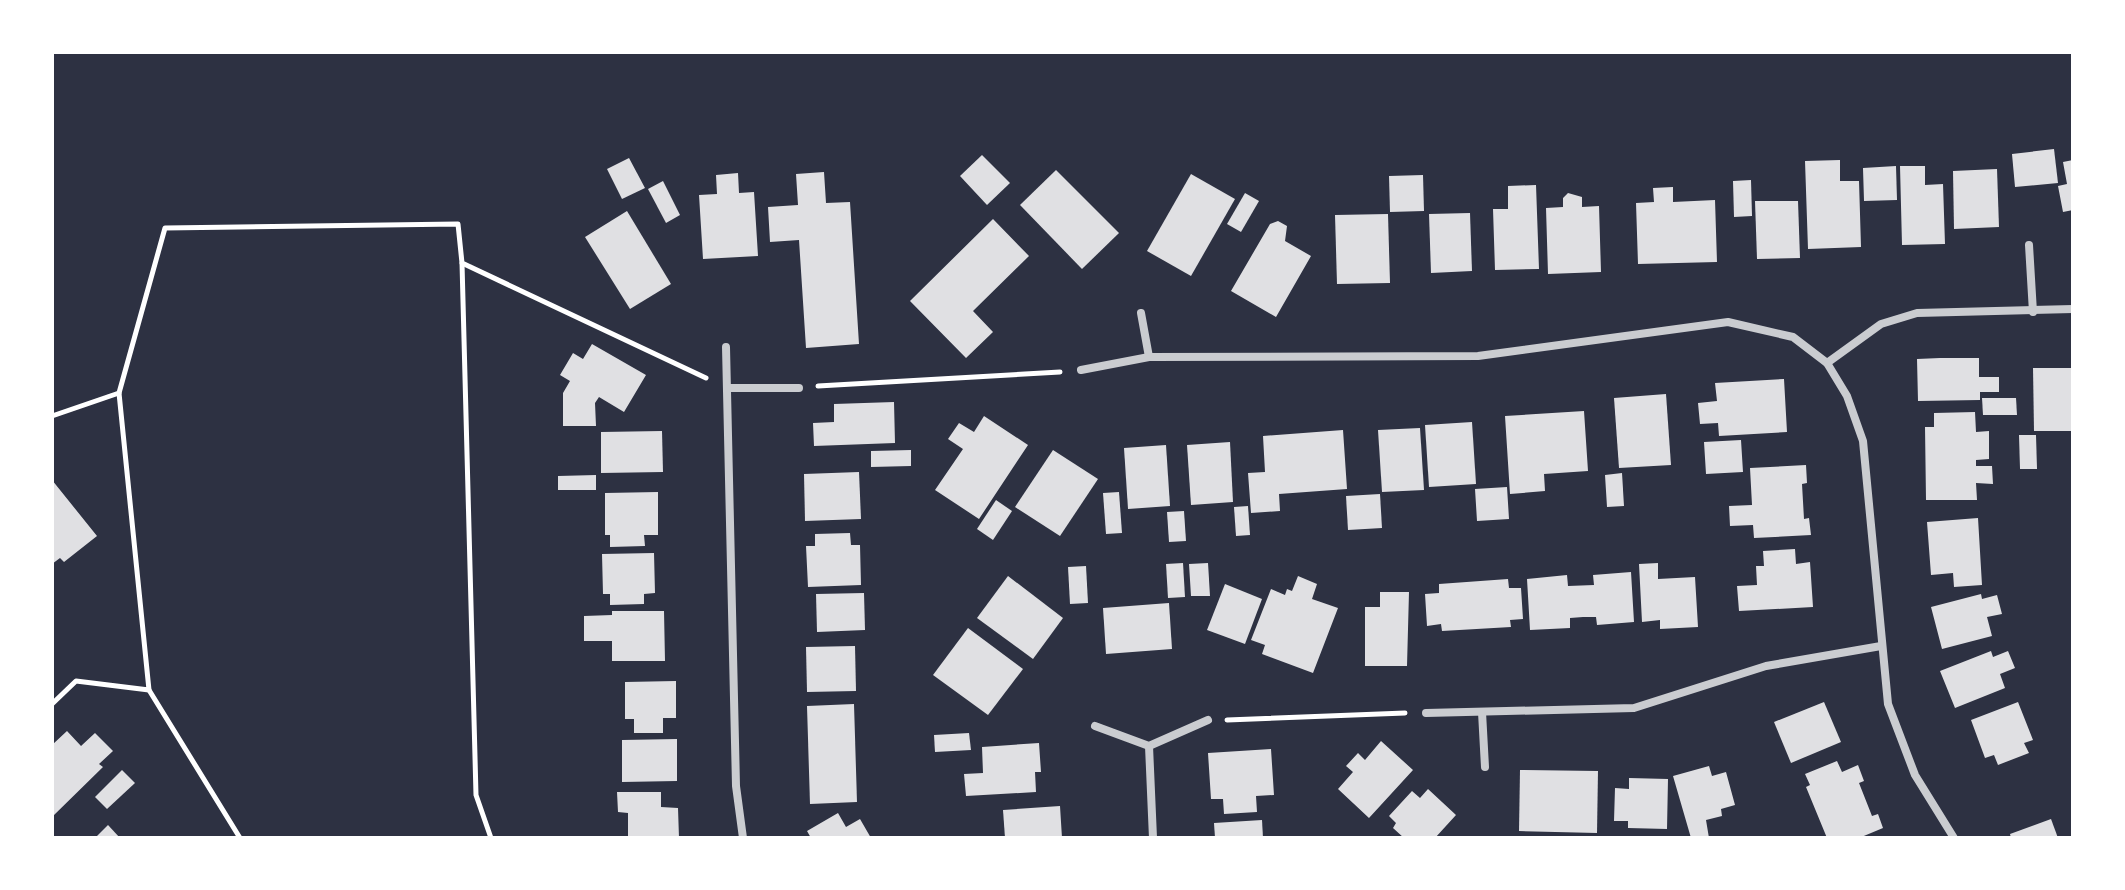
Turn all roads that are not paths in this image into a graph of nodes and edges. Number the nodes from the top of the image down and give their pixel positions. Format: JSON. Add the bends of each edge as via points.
{"nodes":[{"id":1,"x":2029,"y":245,"type":"dead end"},
{"id":2,"x":2073,"y":309,"type":"edge"},
{"id":3,"x":2033,"y":312,"type":"junction"},
{"id":4,"x":1141,"y":313,"type":"dead end"},
{"id":5,"x":726,"y":347,"type":"dead end"},
{"id":6,"x":1149,"y":357,"type":"junction"},
{"id":7,"x":1827,"y":363,"type":"junction"},
{"id":8,"x":1081,"y":370,"type":"road end"},
{"id":9,"x":728,"y":388,"type":"junction"},
{"id":10,"x":799,"y":388,"type":"road end"},
{"id":11,"x":1881,"y":646,"type":"junction"},
{"id":12,"x":1482,"y":712,"type":"junction"},
{"id":13,"x":1426,"y":713,"type":"road end"},
{"id":14,"x":1208,"y":720,"type":"road end"},
{"id":15,"x":1095,"y":726,"type":"dead end"},
{"id":16,"x":1149,"y":746,"type":"junction"},
{"id":17,"x":1485,"y":767,"type":"dead end"},
{"id":18,"x":743,"y":838,"type":"edge"},
{"id":19,"x":1153,"y":838,"type":"edge"},
{"id":20,"x":1954,"y":838,"type":"edge"}],
"edges":[{"from":1,"to":3,"type":"street"},
{"from":2,"to":3,"type":"street"},
{"from":3,"to":7,"type":"street","via":[[1917,313],[1881,324]]},
{"from":4,"to":6,"type":"street"},
{"from":5,"to":9,"type":"street"},
{"from":6,"to":7,"type":"street","via":[[1478,356],[1728,322],[1793,337]]},
{"from":6,"to":8,"type":"street"},
{"from":7,"to":11,"type":"street","via":[[1847,396],[1863,441]]},
{"from":9,"to":10,"type":"street"},
{"from":9,"to":18,"type":"street","via":[[736,786]]},
{"from":11,"to":12,"type":"street","via":[[1766,666],[1634,708]]},
{"from":11,"to":20,"type":"street","via":[[1888,704],[1910,761]]},
{"from":12,"to":13,"type":"street"},
{"from":12,"to":17,"type":"street"},
{"from":14,"to":16,"type":"street"},
{"from":15,"to":16,"type":"street"},
{"from":16,"to":19,"type":"street"}]}
